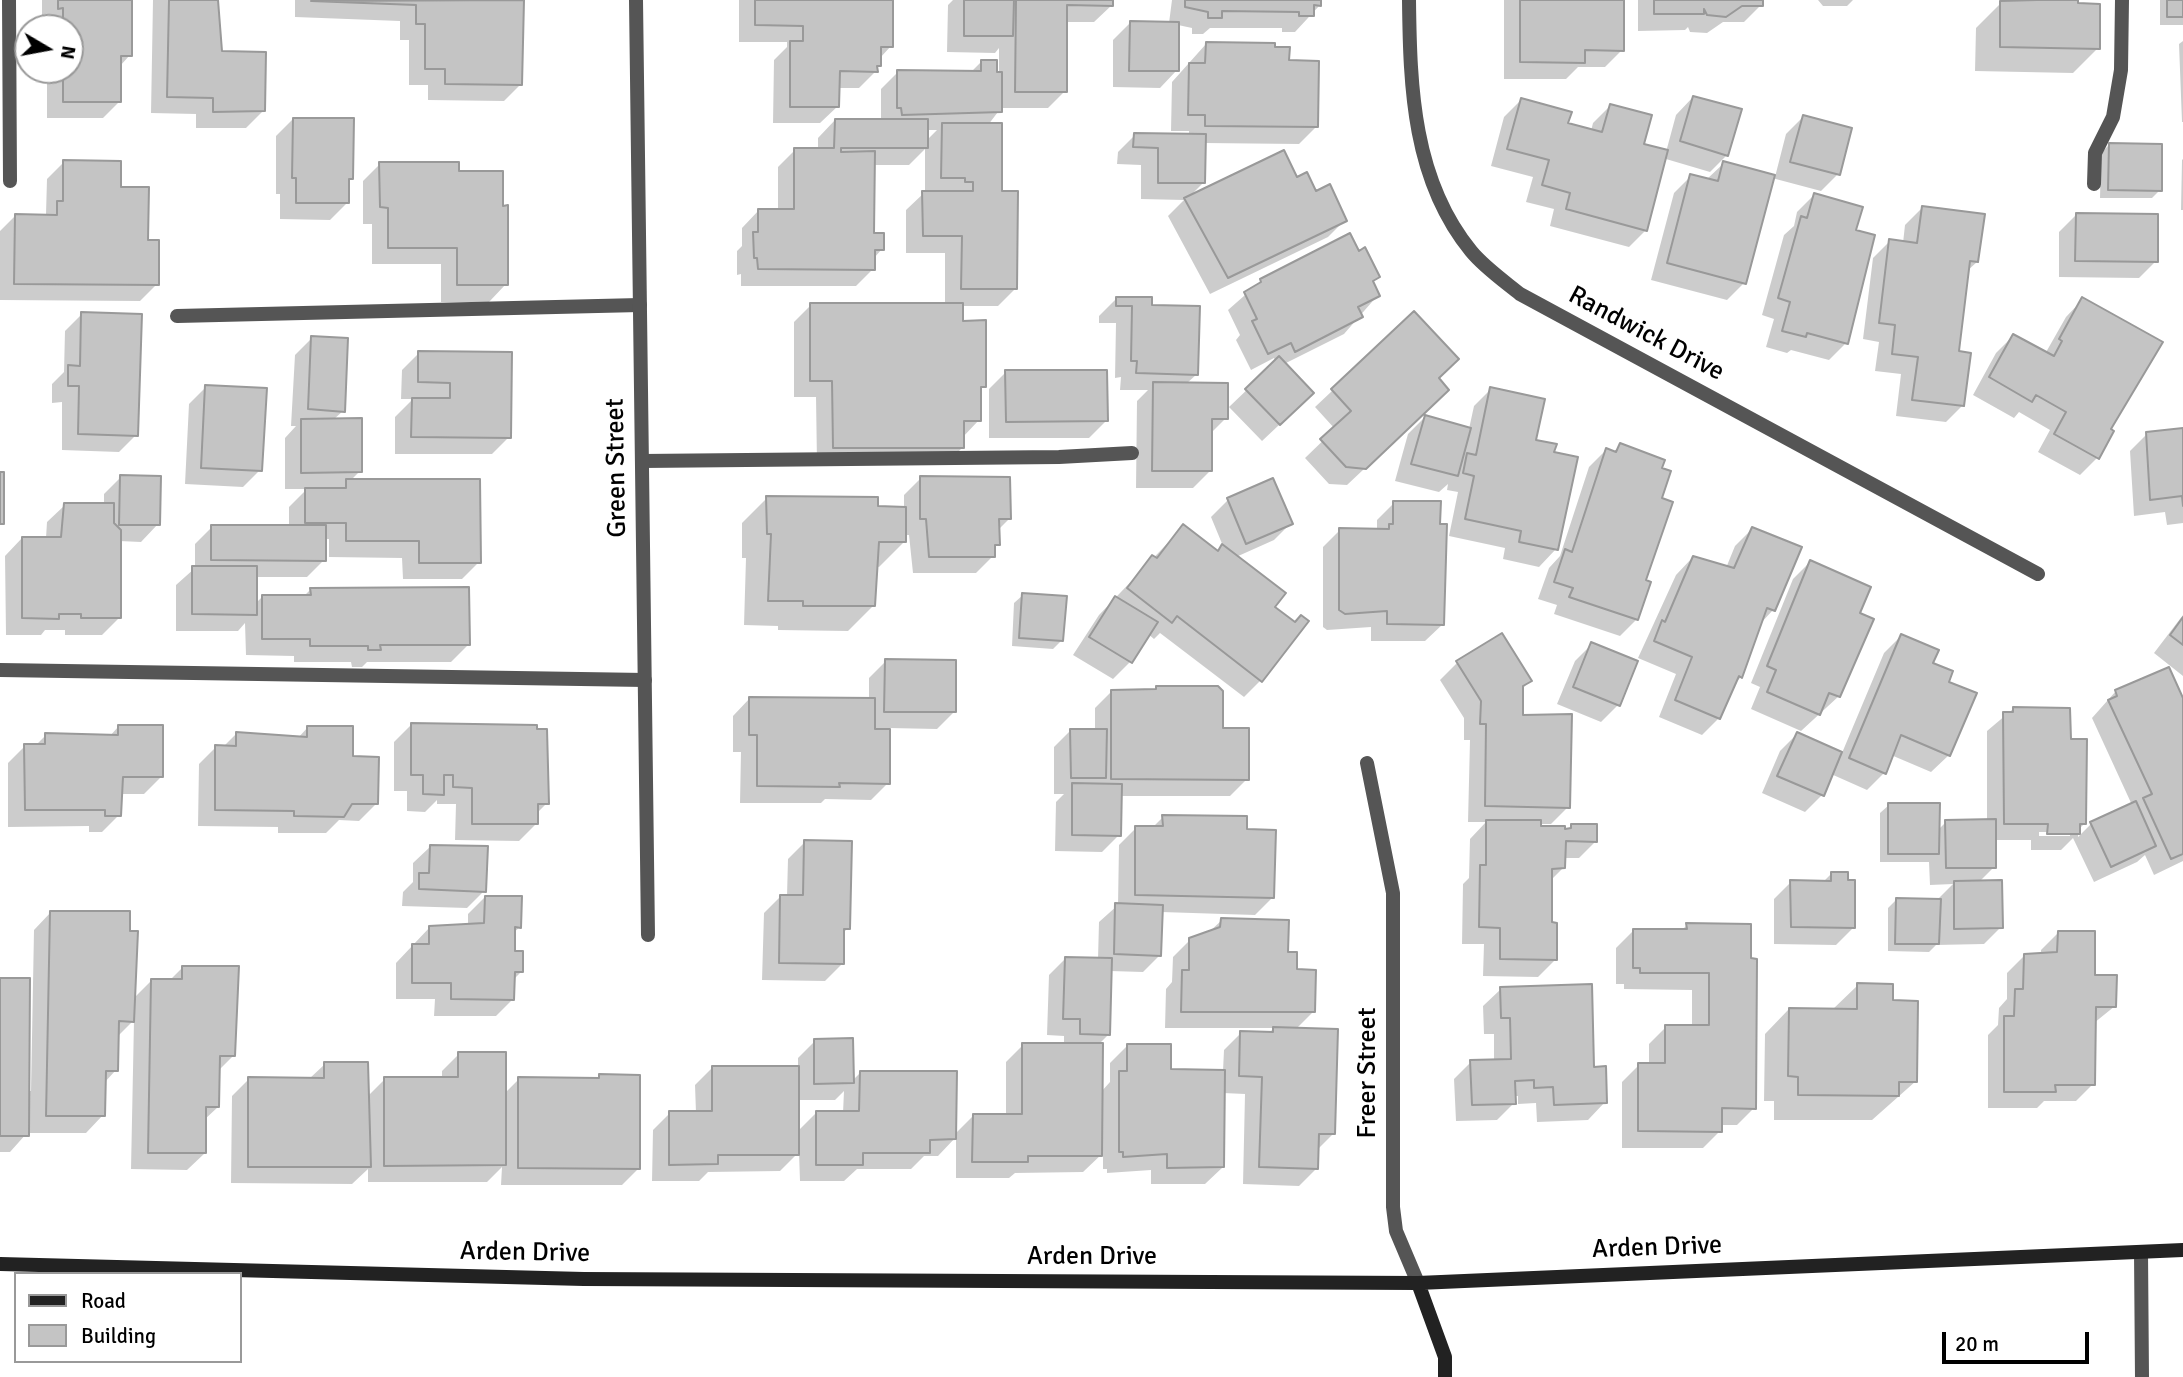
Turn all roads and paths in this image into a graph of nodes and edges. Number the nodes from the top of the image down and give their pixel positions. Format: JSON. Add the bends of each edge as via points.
{"nodes":[{"id":1,"x":9,"y":0,"type":"edge"},
{"id":2,"x":636,"y":0,"type":"edge"},
{"id":3,"x":1409,"y":0,"type":"edge"},
{"id":4,"x":2122,"y":0,"type":"edge"},
{"id":5,"x":10,"y":181,"type":"dead end"},
{"id":6,"x":2094,"y":184,"type":"dead end"},
{"id":7,"x":640,"y":305,"type":"junction"},
{"id":8,"x":177,"y":316,"type":"dead end"},
{"id":9,"x":1132,"y":453,"type":"dead end"},
{"id":10,"x":642,"y":461,"type":"junction"},
{"id":11,"x":2038,"y":574,"type":"dead end"},
{"id":12,"x":0,"y":670,"type":"edge"},
{"id":13,"x":645,"y":680,"type":"junction"},
{"id":14,"x":1367,"y":763,"type":"dead end"},
{"id":15,"x":648,"y":935,"type":"dead end"},
{"id":16,"x":2183,"y":1250,"type":"edge"},
{"id":17,"x":2141,"y":1252,"type":"junction"},
{"id":18,"x":0,"y":1264,"type":"edge"},
{"id":19,"x":1418,"y":1283,"type":"junction"},
{"id":20,"x":1445,"y":1377,"type":"edge"},
{"id":21,"x":2142,"y":1377,"type":"edge"}],
"edges":[{"from":1,"to":5,"type":"street"},
{"from":2,"to":7,"type":"street","name":"Green Street"},
{"from":3,"to":11,"type":"street","name":"Randwick Drive","via":[[1410,82],[1420,147],[1443,207],[1472,252],[1520,294]]},
{"from":4,"to":6,"type":"street","via":[[2122,71],[2113,117],[2095,153]]},
{"from":7,"to":8,"type":"street"},
{"from":7,"to":10,"type":"street","name":"Green Street"},
{"from":9,"to":10,"type":"street"},
{"from":10,"to":13,"type":"street","name":"Green Street"},
{"from":12,"to":13,"type":"street"},
{"from":13,"to":15,"type":"street","name":"Green Street"},
{"from":14,"to":19,"type":"street","name":"Freer Street","via":[[1393,893],[1393,1208],[1396,1231]]},
{"from":16,"to":17,"type":"street","name":"Arden Drive"},
{"from":17,"to":19,"type":"street","name":"Arden Drive"},
{"from":17,"to":21,"type":"street"},
{"from":18,"to":19,"type":"street","name":"Arden Drive","via":[[584,1279]]},
{"from":19,"to":20,"type":"street","name":"Freer Street","via":[[1445,1357]]}]}
